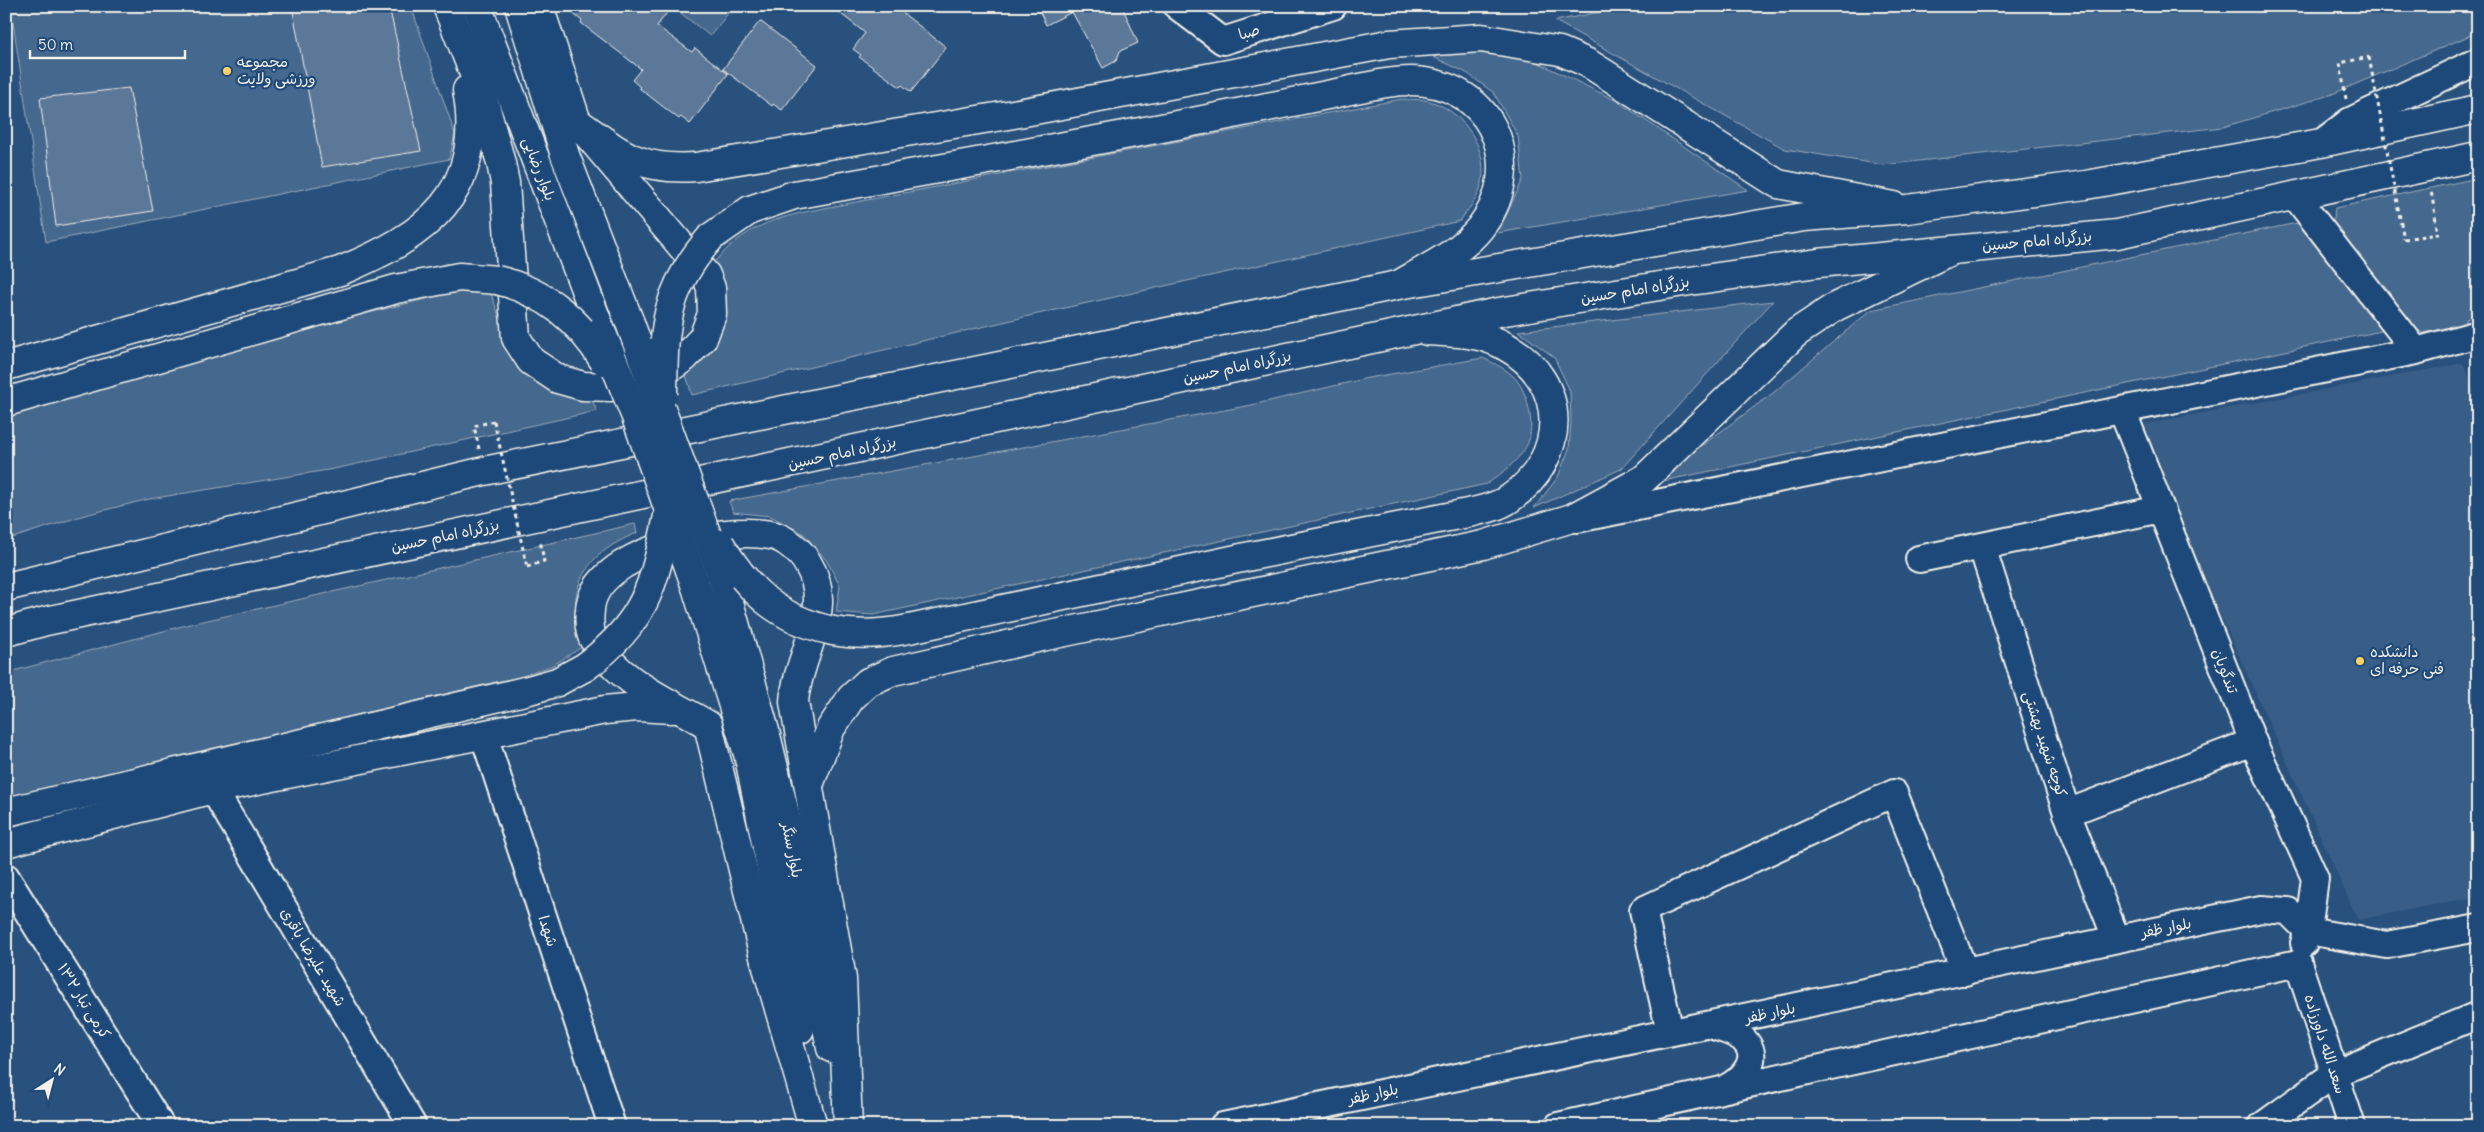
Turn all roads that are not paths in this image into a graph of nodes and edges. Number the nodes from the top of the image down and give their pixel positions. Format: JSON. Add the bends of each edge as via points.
{"nodes":[{"id":1,"x":446,"y":6,"type":"edge"},
{"id":2,"x":477,"y":6,"type":"edge"},
{"id":3,"x":518,"y":6,"type":"edge"},
{"id":4,"x":539,"y":6,"type":"edge"},
{"id":5,"x":1177,"y":6,"type":"edge"},
{"id":6,"x":1332,"y":6,"type":"edge"},
{"id":7,"x":2478,"y":61,"type":"edge"},
{"id":8,"x":2478,"y":109,"type":"edge"},
{"id":9,"x":577,"y":122,"type":"junction"},
{"id":10,"x":2321,"y":143,"type":"junction"},
{"id":11,"x":2478,"y":156,"type":"edge"},
{"id":12,"x":2295,"y":196,"type":"junction"},
{"id":13,"x":1907,"y":209,"type":"junction"},
{"id":14,"x":1954,"y":249,"type":"junction"},
{"id":15,"x":1398,"y":285,"type":"junction"},
{"id":16,"x":1413,"y":330,"type":"junction"},
{"id":17,"x":2478,"y":334,"type":"edge"},
{"id":18,"x":2416,"y":351,"type":"junction"},
{"id":19,"x":6,"y":366,"type":"edge"},
{"id":20,"x":6,"y":402,"type":"edge"},
{"id":21,"x":662,"y":410,"type":"junction"},
{"id":22,"x":2122,"y":410,"type":"junction"},
{"id":23,"x":636,"y":417,"type":"junction"},
{"id":24,"x":697,"y":506,"type":"junction"},
{"id":25,"x":2161,"y":509,"type":"junction"},
{"id":26,"x":669,"y":511,"type":"junction"},
{"id":27,"x":1557,"y":522,"type":"junction"},
{"id":28,"x":1982,"y":547,"type":"junction"},
{"id":29,"x":1919,"y":559,"type":"dead end"},
{"id":30,"x":6,"y":587,"type":"edge"},
{"id":31,"x":6,"y":632,"type":"edge"},
{"id":32,"x":685,"y":711,"type":"junction"},
{"id":33,"x":484,"y":736,"type":"junction"},
{"id":34,"x":2252,"y":742,"type":"junction"},
{"id":35,"x":809,"y":786,"type":"junction"},
{"id":36,"x":214,"y":789,"type":"junction"},
{"id":37,"x":6,"y":812,"type":"edge"},
{"id":38,"x":2067,"y":813,"type":"junction"},
{"id":39,"x":6,"y":843,"type":"edge"},
{"id":40,"x":6,"y":877,"type":"edge"},
{"id":41,"x":2478,"y":928,"type":"edge"},
{"id":42,"x":2308,"y":931,"type":"junction"},
{"id":43,"x":2116,"y":938,"type":"junction"},
{"id":44,"x":2298,"y":963,"type":"junction"},
{"id":45,"x":1965,"y":972,"type":"junction"},
{"id":46,"x":2478,"y":1015,"type":"edge"},
{"id":47,"x":1711,"y":1025,"type":"junction"},
{"id":48,"x":1670,"y":1032,"type":"junction"},
{"id":49,"x":2334,"y":1074,"type":"junction"},
{"id":50,"x":1723,"y":1090,"type":"junction"},
{"id":51,"x":1644,"y":1117,"type":"edge"},
{"id":52,"x":161,"y":1126,"type":"edge"},
{"id":53,"x":413,"y":1126,"type":"edge"},
{"id":54,"x":612,"y":1126,"type":"edge"},
{"id":55,"x":814,"y":1126,"type":"edge"},
{"id":56,"x":847,"y":1126,"type":"edge"},
{"id":57,"x":1223,"y":1126,"type":"edge"},
{"id":58,"x":1558,"y":1126,"type":"edge"},
{"id":59,"x":2262,"y":1126,"type":"edge"},
{"id":60,"x":2352,"y":1126,"type":"edge"}],
"edges":[{"from":1,"to":9,"type":"main road","via":[[481,91],[501,163],[516,338],[531,361],[558,379],[583,386],[610,387],[656,375],[684,358],[703,338],[713,302],[706,275]]},
{"from":1,"to":19,"type":"main road","via":[[466,82],[472,133],[457,187],[433,218],[401,243],[340,271]]},
{"from":2,"to":23,"type":"main road","name":"بلوار رضایی","bridge":true},
{"from":3,"to":21,"type":"main road","name":"بلوار رضایی","bridge":true,"via":[[565,155]]},
{"from":4,"to":9,"type":"main road"},
{"from":5,"to":6,"type":"street","name":"صبا","via":[[1223,40]]},
{"from":7,"to":10,"type":"street","via":[[2350,121]]},
{"from":8,"to":10,"type":"main road"},
{"from":9,"to":13,"type":"main road","via":[[635,160],[665,168],[696,167],[1008,115],[1389,44],[1481,38],[1551,49],[1588,63],[1778,184]]},
{"from":10,"to":13,"type":"main road","via":[[2086,185]]},
{"from":11,"to":12,"type":"main road","name":"بزرگراه امام حسین"},
{"from":12,"to":14,"type":"main road","name":"بزرگراه امام حسین","via":[[2117,234]]},
{"from":12,"to":18,"type":"street"},
{"from":13,"to":15,"type":"main road","via":[[1804,217]]},
{"from":14,"to":16,"type":"main road","name":"بزرگراه امام حسین","via":[[1690,281],[1499,312]]},
{"from":14,"to":27,"type":"main road","via":[[1835,306],[1796,333],[1644,479],[1572,518]]},
{"from":15,"to":21,"type":"main road","bridge":true,"via":[[1450,255],[1479,229],[1493,208],[1503,169],[1502,151],[1482,112],[1464,96],[1426,82],[1387,83],[794,195],[750,210],[711,237],[681,277],[669,310],[663,341]]},
{"from":15,"to":30,"type":"main road","via":[[484,471]]},
{"from":16,"to":24,"type":"main road","bridge":true,"via":[[1482,335],[1506,346],[1543,380],[1553,401],[1554,424],[1550,446],[1543,464],[1530,482],[1508,500],[1473,512],[909,630],[871,635],[852,635],[812,626],[774,608],[736,568]]},
{"from":16,"to":31,"type":"main road","name":"بزرگراه امام حسین","via":[[46,620]]},
{"from":17,"to":18,"type":"street"},
{"from":18,"to":22,"type":"street"},
{"from":20,"to":23,"type":"main road","bridge":true,"via":[[396,288],[458,277],[517,285],[547,300],[590,338]]},
{"from":21,"to":24,"type":"main road","name":"بلوار رضایی","bridge":true},
{"from":22,"to":25,"type":"street","name":"تندگویان"},
{"from":22,"to":27,"type":"street"},
{"from":23,"to":26,"type":"main road","name":"بلوار سنگر","bridge":true},
{"from":24,"to":56,"type":"main road","name":"بلوار سنگر","bridge":true,"via":[[722,578],[765,731],[787,822]]},
{"from":25,"to":28,"type":"street"},
{"from":25,"to":34,"type":"street","name":"تندگویان"},
{"from":26,"to":37,"type":"main road","bridge":true,"via":[[652,585],[632,624],[610,648],[557,682]]},
{"from":26,"to":55,"type":"main road","name":"بلوار سنگر","bridge":true,"via":[[749,758],[789,959]]},
{"from":27,"to":35,"type":"main road","via":[[1483,545],[893,671],[868,682],[850,698],[831,728]]},
{"from":28,"to":29,"type":"street"},
{"from":28,"to":38,"type":"street","name":"کوچه شهید بهشتی"},
{"from":32,"to":33,"type":"main road","via":[[655,707],[622,708]]},
{"from":32,"to":35,"type":"main road","via":[[634,682],[615,666],[593,639],[590,600],[597,585],[608,572],[640,554],[696,539],[742,532],[772,535],[790,544],[808,563],[816,584],[819,607],[795,687],[794,702],[795,722]]},
{"from":32,"to":55,"type":"main road","via":[[708,725],[764,957]]},
{"from":33,"to":36,"type":"main road"},
{"from":33,"to":54,"type":"street","name":"شهدا"},
{"from":34,"to":38,"type":"street"},
{"from":34,"to":42,"type":"street","name":"تندگویان","via":[[2315,878]]},
{"from":35,"to":56,"type":"main road","via":[[842,980]]},
{"from":36,"to":39,"type":"main road"},
{"from":36,"to":53,"type":"street","name":"شهید علیرضا باقری"},
{"from":38,"to":43,"type":"street","name":"کوچه شهید بهشتی"},
{"from":40,"to":52,"type":"street","name":"کرمی تبار ۱۳۲"},
{"from":41,"to":42,"type":"street","via":[[2387,945]]},
{"from":42,"to":43,"type":"street","name":"بلوار ظفر","via":[[2288,911],[2261,909]]},
{"from":42,"to":44,"type":"street"},
{"from":43,"to":45,"type":"street","name":"بلوار ظفر"},
{"from":44,"to":49,"type":"street","name":"سعد الله داورزاده"},
{"from":44,"to":50,"type":"street"},
{"from":45,"to":47,"type":"street","name":"بلوار ظفر"},
{"from":45,"to":48,"type":"street","via":[[1894,793],[1643,910]]},
{"from":46,"to":49,"type":"street"},
{"from":47,"to":48,"type":"street","name":"بلوار ظفر"},
{"from":47,"to":50,"type":"street","via":[[1737,1035],[1745,1041],[1749,1052],[1750,1064],[1746,1073]]},
{"from":48,"to":57,"type":"street","name":"بلوار ظفر"},
{"from":49,"to":59,"type":"street"},
{"from":49,"to":60,"type":"street","name":"سعد الله داورزاده"},
{"from":50,"to":51,"type":"street"},
{"from":51,"to":58,"type":"street"}]}
